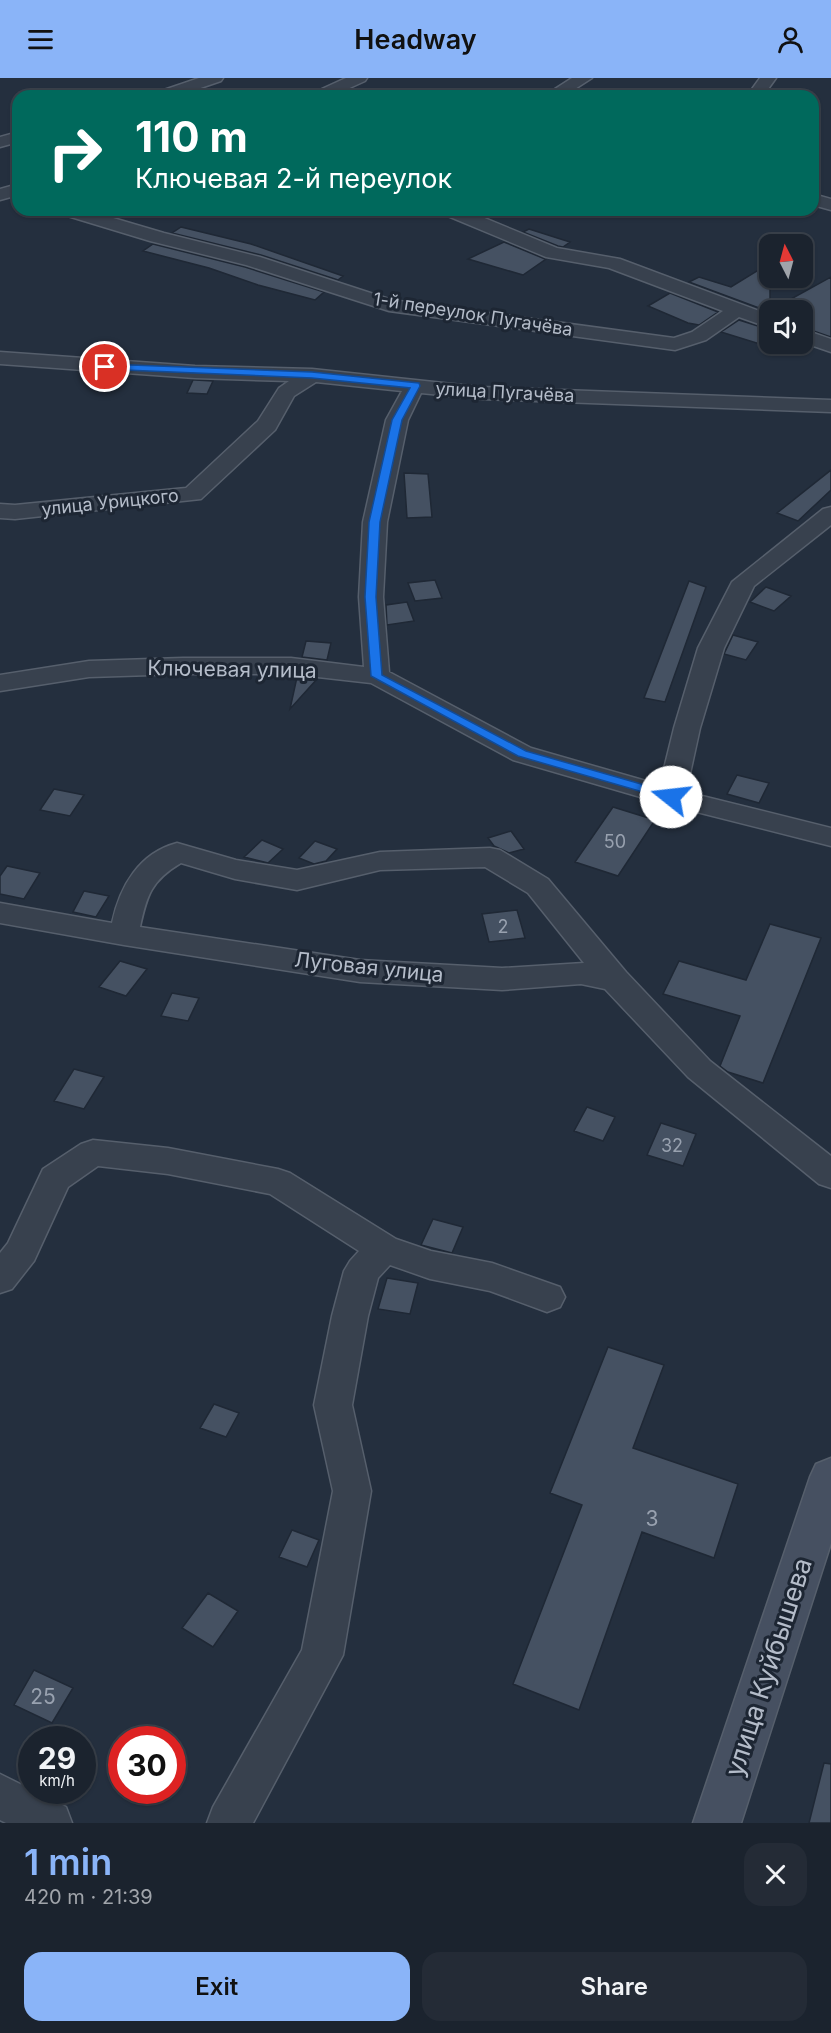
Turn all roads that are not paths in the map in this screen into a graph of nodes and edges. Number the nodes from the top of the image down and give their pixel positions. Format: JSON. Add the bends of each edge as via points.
{"nodes":[{"id":1,"x":215,"y":78,"type":"edge"},
{"id":2,"x":584,"y":78,"type":"edge"},
{"id":3,"x":355,"y":79,"type":"edge"},
{"id":4,"x":178,"y":90,"type":"edge"},
{"id":5,"x":332,"y":90,"type":"edge"},
{"id":6,"x":563,"y":90,"type":"edge"},
{"id":7,"x":87,"y":216,"type":"edge"},
{"id":8,"x":464,"y":216,"type":"edge"},
{"id":9,"x":736,"y":310,"type":"junction"},
{"id":10,"x":759,"y":318,"type":"edge"},
{"id":11,"x":813,"y":339,"type":"edge"},
{"id":12,"x":831,"y":346,"type":"edge"},
{"id":13,"x":0,"y":358,"type":"edge"},
{"id":14,"x":312,"y":375,"type":"junction"},
{"id":15,"x":416,"y":386,"type":"junction"},
{"id":16,"x":831,"y":406,"type":"edge"},
{"id":17,"x":0,"y":511,"type":"edge"},
{"id":18,"x":831,"y":514,"type":"edge"},
{"id":19,"x":377,"y":676,"type":"junction"},
{"id":20,"x":0,"y":683,"type":"edge"},
{"id":21,"x":671,"y":797,"type":"junction"},
{"id":22,"x":831,"y":837,"type":"edge"},
{"id":23,"x":0,"y":913,"type":"edge"},
{"id":24,"x":124,"y":935,"type":"junction"},
{"id":25,"x":615,"y":980,"type":"junction"},
{"id":26,"x":831,"y":1174,"type":"edge"},
{"id":27,"x":384,"y":1249,"type":"junction"},
{"id":28,"x":0,"y":1279,"type":"edge"},
{"id":29,"x":547,"y":1297,"type":"dead end"},
{"id":30,"x":831,"y":1477,"type":"edge"},
{"id":31,"x":0,"y":1796,"type":"edge"},
{"id":32,"x":50,"y":1823,"type":"edge"},
{"id":33,"x":229,"y":1823,"type":"edge"},
{"id":34,"x":717,"y":1823,"type":"edge"}],
"edges":[{"from":1,"to":4,"type":"street"},
{"from":2,"to":6,"type":"street"},
{"from":3,"to":5,"type":"street"},
{"from":7,"to":9,"type":"street","name":"1-й переулок Пугачёва","via":[[254,261],[389,305],[675,344],[699,336]]},
{"from":8,"to":9,"type":"street","via":[[553,253],[613,264]]},
{"from":9,"to":10,"type":"street"},
{"from":11,"to":12,"type":"street"},
{"from":13,"to":14,"type":"street","name":"улица Пугачёва"},
{"from":14,"to":15,"type":"street","name":"улица Пугачёва"},
{"from":14,"to":17,"type":"street","name":"улица Урицкого","via":[[286,392],[267,425],[193,494]]},
{"from":15,"to":16,"type":"street","name":"улица Пугачёва","via":[[481,393]]},
{"from":15,"to":19,"type":"street","via":[[397,420],[375,522],[371,597]]},
{"from":18,"to":21,"type":"street","via":[[744,582],[711,648]]},
{"from":19,"to":20,"type":"street","name":"Ключевая улица","via":[[291,666],[183,666],[89,669]]},
{"from":19,"to":21,"type":"street","name":"Ключевая улица","via":[[522,753]]},
{"from":21,"to":22,"type":"street","name":"Ключевая улица"},
{"from":23,"to":24,"type":"street","name":"Луговая улица"},
{"from":24,"to":25,"type":"street","name":"Луговая улица","via":[[360,970],[502,979],[581,973]]},
{"from":24,"to":25,"type":"street","via":[[132,897],[151,868],[177,852],[235,869],[297,880],[380,861],[490,856],[538,886]]},
{"from":25,"to":26,"type":"street","via":[[699,1069]]},
{"from":27,"to":28,"type":"street","via":[[278,1182],[168,1161],[93,1153],[55,1178],[22,1251]]},
{"from":27,"to":29,"type":"street","via":[[430,1265],[492,1277]]},
{"from":27,"to":33,"type":"street","via":[[362,1271],[333,1406],[352,1491],[322,1655]]},
{"from":30,"to":34,"type":"main road","name":"улица Куйбышева"},
{"from":31,"to":32,"type":"street"}]}
